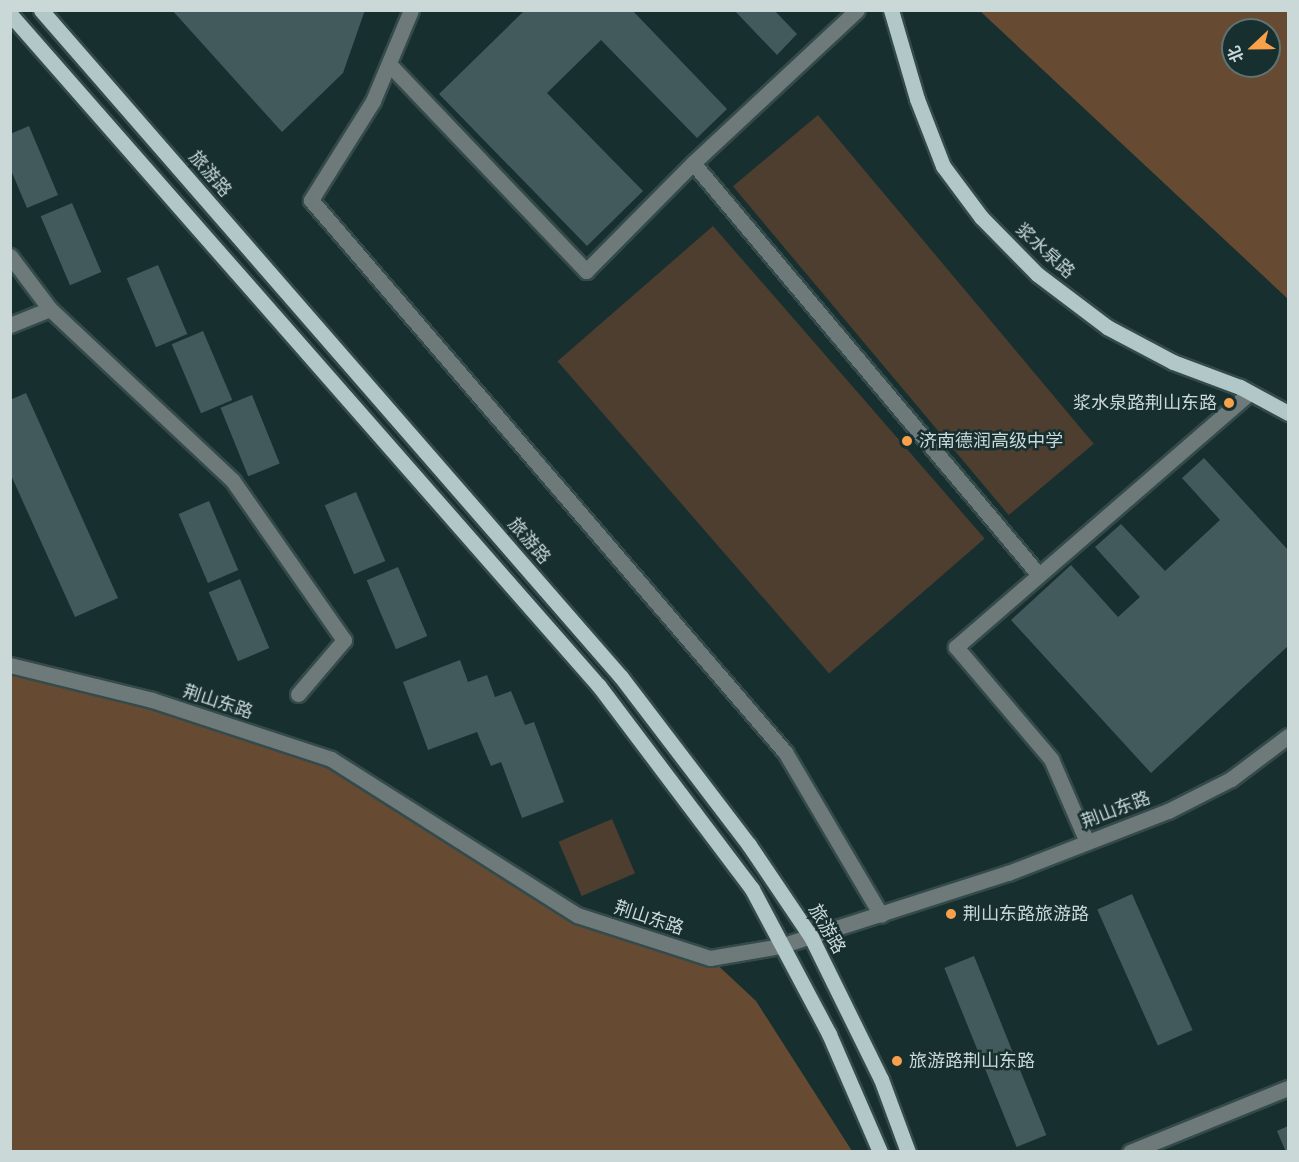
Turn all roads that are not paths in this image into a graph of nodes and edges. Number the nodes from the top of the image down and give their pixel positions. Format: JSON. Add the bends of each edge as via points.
{"nodes":[{"id":1,"x":41,"y":10,"type":"edge"},
{"id":2,"x":411,"y":10,"type":"edge"},
{"id":3,"x":857,"y":10,"type":"edge"},
{"id":4,"x":891,"y":10,"type":"edge"},
{"id":5,"x":10,"y":14,"type":"edge"},
{"id":6,"x":389,"y":64,"type":"junction"},
{"id":7,"x":693,"y":163,"type":"junction"},
{"id":8,"x":10,"y":256,"type":"edge"},
{"id":9,"x":50,"y":309,"type":"junction"},
{"id":10,"x":10,"y":325,"type":"edge"},
{"id":11,"x":1250,"y":393,"type":"junction"},
{"id":12,"x":1288,"y":413,"type":"edge"},
{"id":13,"x":1039,"y":575,"type":"junction"},
{"id":14,"x":10,"y":665,"type":"edge"},
{"id":15,"x":298,"y":694,"type":"dead end"},
{"id":16,"x":1288,"y":736,"type":"edge"},
{"id":17,"x":1088,"y":842,"type":"junction"},
{"id":18,"x":881,"y":915,"type":"junction"},
{"id":19,"x":811,"y":937,"type":"junction"},
{"id":20,"x":780,"y":946,"type":"junction"},
{"id":21,"x":1288,"y":1089,"type":"edge"},
{"id":22,"x":880,"y":1152,"type":"edge"},
{"id":23,"x":908,"y":1152,"type":"edge"},
{"id":24,"x":1130,"y":1152,"type":"edge"}],
"edges":[{"from":1,"to":19,"type":"main road","name":"旅游路","via":[[621,677],[749,845]]},
{"from":2,"to":6,"type":"street"},
{"from":3,"to":7,"type":"street"},
{"from":4,"to":11,"type":"main road","name":"浆水泉路","via":[[917,99],[943,166],[981,217],[1037,274],[1107,327],[1173,362]]},
{"from":5,"to":20,"type":"main road","via":[[599,686],[752,890]]},
{"from":6,"to":7,"type":"street","via":[[586,271]]},
{"from":6,"to":18,"type":"street","via":[[373,101],[311,200],[785,752]]},
{"from":7,"to":13,"type":"street"},
{"from":8,"to":9,"type":"street"},
{"from":9,"to":10,"type":"street"},
{"from":9,"to":15,"type":"street","via":[[233,481],[344,640]]},
{"from":11,"to":12,"type":"main road","name":"浆水泉路"},
{"from":11,"to":13,"type":"street"},
{"from":13,"to":17,"type":"street","via":[[956,647],[1051,759]]},
{"from":14,"to":20,"type":"street","name":"荆山东路","via":[[152,700],[331,759],[577,915],[710,958]]},
{"from":16,"to":17,"type":"street","name":"荆山东路","via":[[1231,779],[1168,811]]},
{"from":17,"to":18,"type":"street","name":"荆山东路"},
{"from":18,"to":19,"type":"street","name":"荆山东路"},
{"from":19,"to":20,"type":"street","name":"荆山东路"},
{"from":19,"to":23,"type":"main road","name":"旅游路","via":[[881,1079]]},
{"from":20,"to":22,"type":"main road","via":[[828,1034]]},
{"from":21,"to":24,"type":"street"}]}
